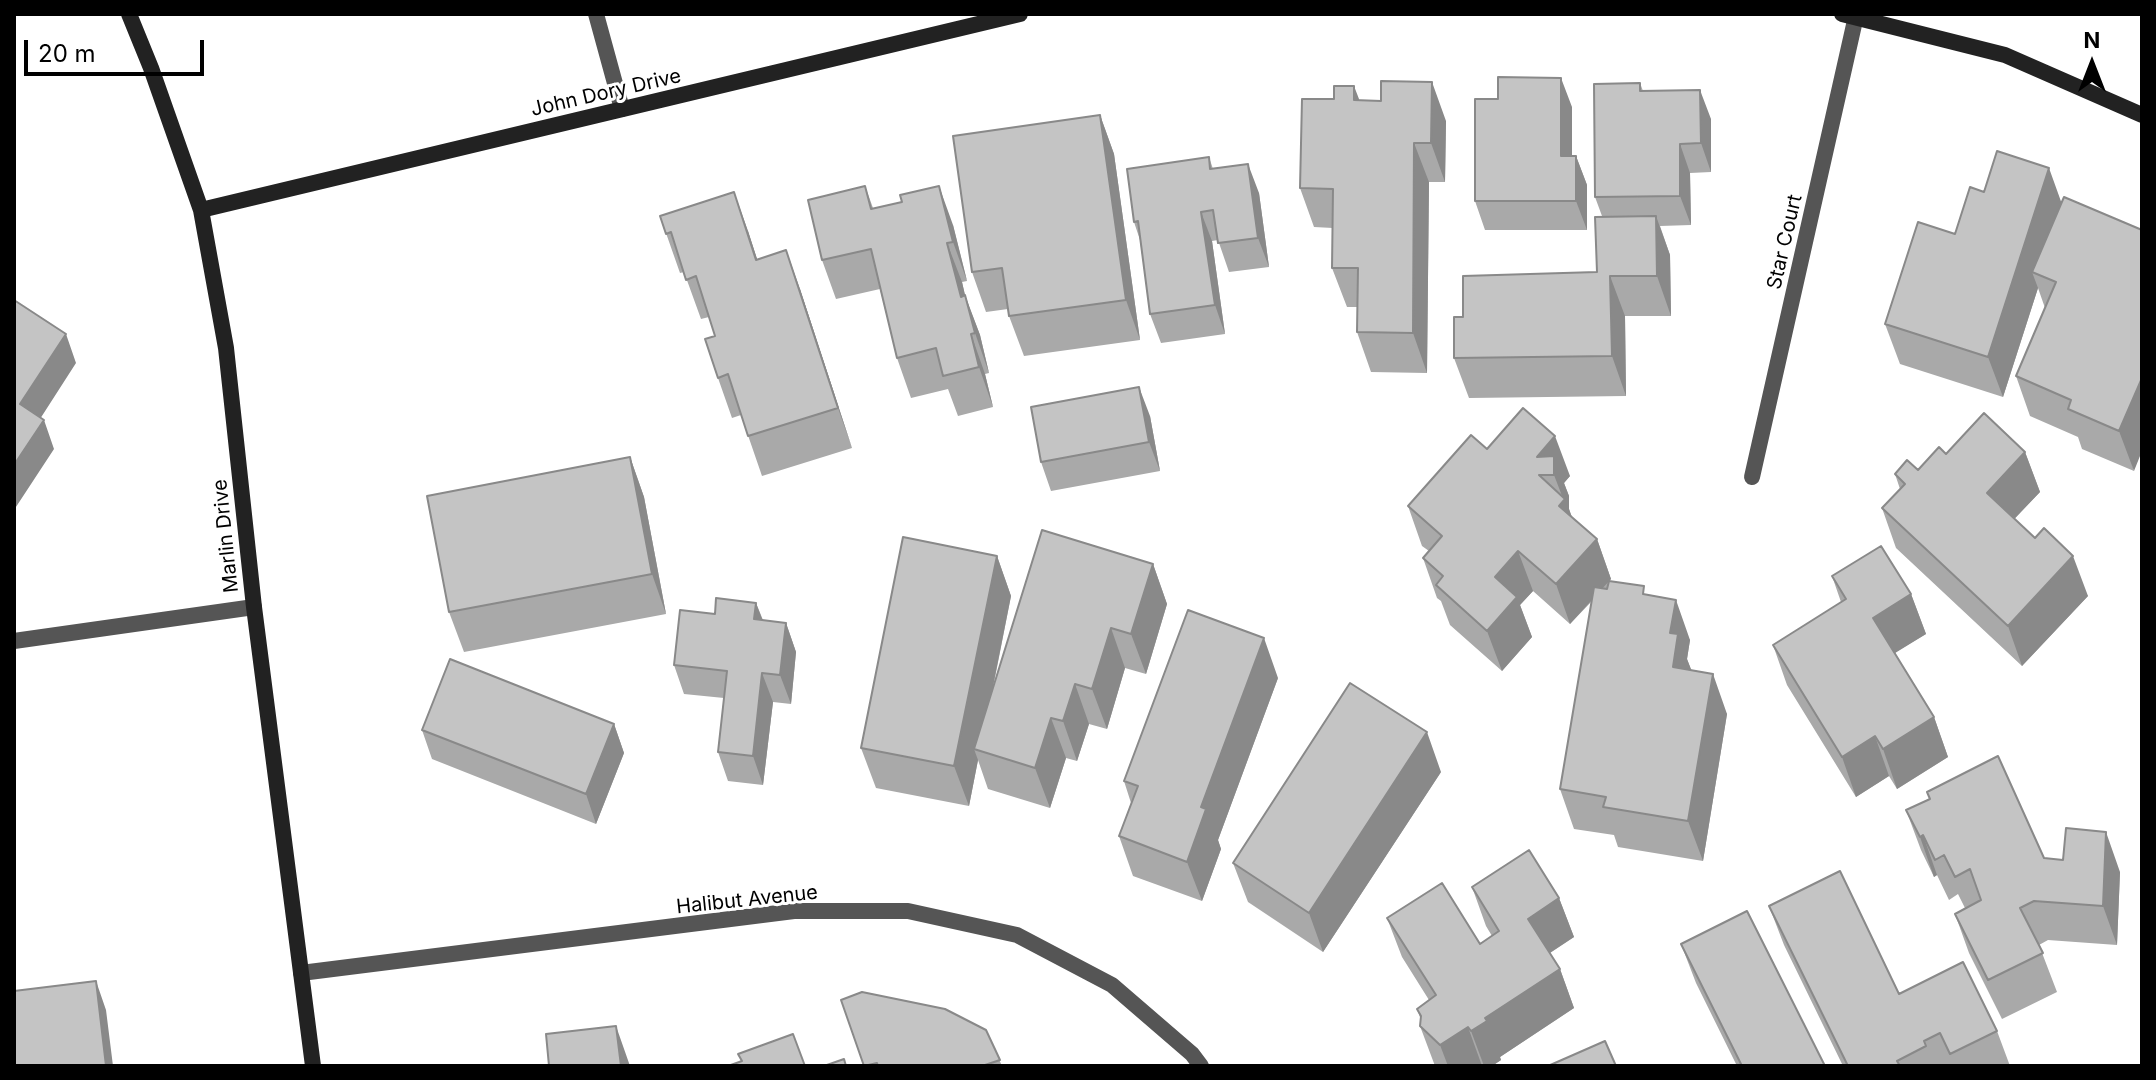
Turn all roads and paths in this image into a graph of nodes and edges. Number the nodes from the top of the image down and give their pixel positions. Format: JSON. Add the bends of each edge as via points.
{"nodes":[{"id":1,"x":129,"y":14,"type":"edge"},
{"id":2,"x":596,"y":14,"type":"edge"},
{"id":3,"x":1020,"y":14,"type":"edge"},
{"id":4,"x":1849,"y":15,"type":"edge"},
{"id":5,"x":622,"y":109,"type":"junction"},
{"id":6,"x":2142,"y":115,"type":"edge"},
{"id":7,"x":201,"y":210,"type":"junction"},
{"id":8,"x":1752,"y":477,"type":"dead end"},
{"id":9,"x":254,"y":607,"type":"junction"},
{"id":10,"x":14,"y":641,"type":"edge"},
{"id":11,"x":301,"y":973,"type":"junction"},
{"id":12,"x":313,"y":1066,"type":"edge"},
{"id":13,"x":1201,"y":1066,"type":"edge"}],
"edges":[{"from":1,"to":7,"type":"street","name":"Marlin Drive"},
{"from":2,"to":5,"type":"street"},
{"from":3,"to":5,"type":"street","name":"John Dory Drive"},
{"from":4,"to":6,"type":"street","via":[[2005,55]]},
{"from":4,"to":8,"type":"street","name":"Star Court"},
{"from":5,"to":7,"type":"street","name":"John Dory Drive"},
{"from":7,"to":9,"type":"street","name":"Marlin Drive","via":[[226,348]]},
{"from":9,"to":10,"type":"street"},
{"from":9,"to":11,"type":"street","name":"Marlin Drive"},
{"from":11,"to":12,"type":"street","name":"Marlin Drive"},
{"from":11,"to":13,"type":"street","name":"Halibut Avenue","via":[[794,911],[908,911],[1017,935],[1112,985]]}]}
